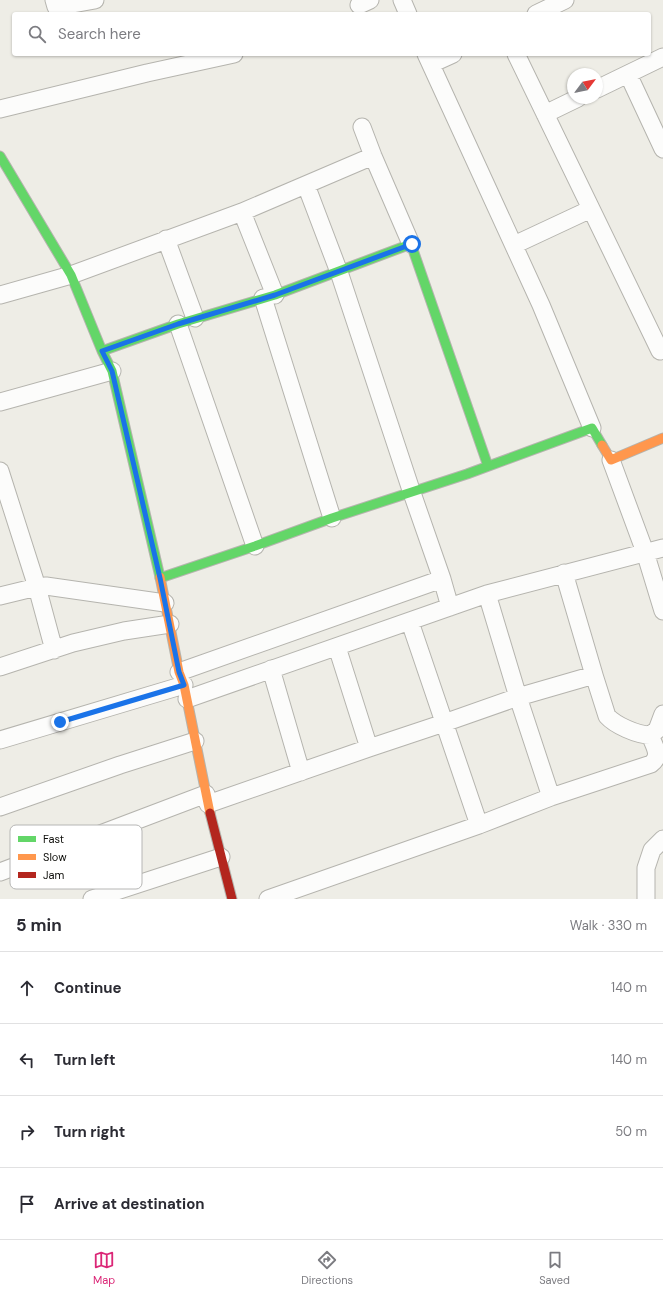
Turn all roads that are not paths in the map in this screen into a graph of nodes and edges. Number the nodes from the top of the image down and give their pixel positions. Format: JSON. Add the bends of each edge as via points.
{"nodes":[{"id":1,"x":54,"y":0,"type":"edge"},
{"id":2,"x":95,"y":0,"type":"edge"},
{"id":3,"x":402,"y":0,"type":"edge"},
{"id":4,"x":565,"y":0,"type":"edge"},
{"id":5,"x":407,"y":12,"type":"edge"},
{"id":6,"x":540,"y":12,"type":"edge"},
{"id":7,"x":225,"y":56,"type":"edge"},
{"id":8,"x":443,"y":56,"type":"edge"},
{"id":9,"x":517,"y":56,"type":"edge"},
{"id":10,"x":663,"y":57,"type":"edge"},
{"id":11,"x":429,"y":59,"type":"edge"},
{"id":12,"x":628,"y":74,"type":"junction"},
{"id":13,"x":603,"y":86,"type":"edge"},
{"id":14,"x":567,"y":103,"type":"edge"},
{"id":15,"x":0,"y":109,"type":"edge"},
{"id":16,"x":544,"y":114,"type":"junction"},
{"id":17,"x":362,"y":127,"type":"dead end"},
{"id":18,"x":663,"y":149,"type":"edge"},
{"id":19,"x":0,"y":156,"type":"edge"},
{"id":20,"x":373,"y":156,"type":"junction"},
{"id":21,"x":306,"y":185,"type":"junction"},
{"id":22,"x":590,"y":209,"type":"junction"},
{"id":23,"x":242,"y":212,"type":"junction"},
{"id":24,"x":166,"y":239,"type":"junction"},
{"id":25,"x":412,"y":244,"type":"junction"},
{"id":26,"x":514,"y":245,"type":"junction"},
{"id":27,"x":339,"y":272,"type":"junction"},
{"id":28,"x":71,"y":275,"type":"junction"},
{"id":29,"x":0,"y":295,"type":"edge"},
{"id":30,"x":269,"y":297,"type":"junction"},
{"id":31,"x":195,"y":318,"type":"junction"},
{"id":32,"x":178,"y":324,"type":"junction"},
{"id":33,"x":102,"y":351,"type":"junction"},
{"id":34,"x":662,"y":353,"type":"edge"},
{"id":35,"x":112,"y":371,"type":"junction"},
{"id":36,"x":0,"y":402,"type":"edge"},
{"id":37,"x":592,"y":428,"type":"junction"},
{"id":38,"x":663,"y":438,"type":"edge"},
{"id":39,"x":611,"y":460,"type":"junction"},
{"id":40,"x":488,"y":466,"type":"junction"},
{"id":41,"x":0,"y":471,"type":"edge"},
{"id":42,"x":412,"y":492,"type":"junction"},
{"id":43,"x":332,"y":518,"type":"junction"},
{"id":44,"x":255,"y":546,"type":"junction"},
{"id":45,"x":663,"y":548,"type":"edge"},
{"id":46,"x":645,"y":552,"type":"junction"},
{"id":47,"x":564,"y":574,"type":"junction"},
{"id":48,"x":160,"y":578,"type":"junction"},
{"id":49,"x":442,"y":580,"type":"junction"},
{"id":50,"x":37,"y":587,"type":"junction"},
{"id":51,"x":487,"y":594,"type":"junction"},
{"id":52,"x":0,"y":596,"type":"edge"},
{"id":53,"x":165,"y":603,"type":"junction"},
{"id":54,"x":450,"y":607,"type":"junction"},
{"id":55,"x":663,"y":611,"type":"edge"},
{"id":56,"x":410,"y":622,"type":"junction"},
{"id":57,"x":170,"y":624,"type":"junction"},
{"id":58,"x":337,"y":647,"type":"junction"},
{"id":59,"x":54,"y":650,"type":"junction"},
{"id":60,"x":0,"y":667,"type":"edge"},
{"id":61,"x":271,"y":669,"type":"junction"},
{"id":62,"x":594,"y":675,"type":"junction"},
{"id":63,"x":183,"y":685,"type":"junction"},
{"id":64,"x":518,"y":697,"type":"junction"},
{"id":65,"x":663,"y":714,"type":"edge"},
{"id":66,"x":444,"y":723,"type":"junction"},
{"id":67,"x":650,"y":735,"type":"junction"},
{"id":68,"x":0,"y":740,"type":"edge"},
{"id":69,"x":195,"y":741,"type":"junction"},
{"id":70,"x":369,"y":748,"type":"junction"},
{"id":71,"x":301,"y":772,"type":"junction"},
{"id":72,"x":551,"y":797,"type":"junction"},
{"id":73,"x":207,"y":799,"type":"junction"},
{"id":74,"x":0,"y":807,"type":"edge"},
{"id":75,"x":133,"y":825,"type":"edge"},
{"id":76,"x":479,"y":825,"type":"junction"},
{"id":77,"x":663,"y":839,"type":"edge"},
{"id":78,"x":221,"y":857,"type":"junction"},
{"id":79,"x":10,"y":868,"type":"edge"},
{"id":80,"x":0,"y":872,"type":"edge"},
{"id":81,"x":142,"y":883,"type":"edge"},
{"id":82,"x":123,"y":889,"type":"edge"},
{"id":83,"x":92,"y":899,"type":"edge"},
{"id":84,"x":232,"y":899,"type":"edge"},
{"id":85,"x":268,"y":899,"type":"edge"},
{"id":86,"x":646,"y":899,"type":"edge"}],
"edges":[{"from":1,"to":2,"type":"street","via":[[56,8]]},
{"from":3,"to":5,"type":"street"},
{"from":4,"to":6,"type":"street"},
{"from":7,"to":15,"type":"street"},
{"from":8,"to":11,"type":"street"},
{"from":9,"to":16,"type":"street"},
{"from":10,"to":12,"type":"street"},
{"from":11,"to":26,"type":"street"},
{"from":12,"to":13,"type":"street"},
{"from":12,"to":18,"type":"street"},
{"from":14,"to":16,"type":"street"},
{"from":16,"to":22,"type":"street"},
{"from":17,"to":20,"type":"street"},
{"from":19,"to":28,"type":"street"},
{"from":20,"to":21,"type":"street"},
{"from":20,"to":25,"type":"street"},
{"from":21,"to":23,"type":"street"},
{"from":21,"to":27,"type":"street"},
{"from":22,"to":26,"type":"street"},
{"from":22,"to":34,"type":"street"},
{"from":23,"to":24,"type":"street"},
{"from":23,"to":30,"type":"street"},
{"from":24,"to":28,"type":"street"},
{"from":24,"to":31,"type":"street"},
{"from":25,"to":27,"type":"street"},
{"from":25,"to":40,"type":"street"},
{"from":26,"to":37,"type":"street"},
{"from":27,"to":30,"type":"street"},
{"from":27,"to":42,"type":"street"},
{"from":28,"to":29,"type":"street"},
{"from":28,"to":33,"type":"street"},
{"from":30,"to":31,"type":"street"},
{"from":30,"to":43,"type":"street"},
{"from":31,"to":32,"type":"street"},
{"from":32,"to":33,"type":"street"},
{"from":32,"to":44,"type":"street"},
{"from":33,"to":35,"type":"street"},
{"from":35,"to":36,"type":"street"},
{"from":35,"to":48,"type":"street"},
{"from":37,"to":39,"type":"street"},
{"from":37,"to":40,"type":"street"},
{"from":38,"to":39,"type":"street"},
{"from":39,"to":46,"type":"street"},
{"from":40,"to":42,"type":"street"},
{"from":41,"to":50,"type":"street"},
{"from":42,"to":43,"type":"street"},
{"from":42,"to":49,"type":"street"},
{"from":43,"to":44,"type":"street"},
{"from":44,"to":48,"type":"street"},
{"from":45,"to":46,"type":"street"},
{"from":46,"to":47,"type":"street"},
{"from":46,"to":55,"type":"street"},
{"from":47,"to":51,"type":"street"},
{"from":47,"to":62,"type":"street"},
{"from":48,"to":53,"type":"street"},
{"from":49,"to":54,"type":"street"},
{"from":49,"to":63,"type":"street"},
{"from":50,"to":52,"type":"street"},
{"from":50,"to":53,"type":"street","via":[[46,586]]},
{"from":50,"to":59,"type":"street"},
{"from":51,"to":54,"type":"street"},
{"from":51,"to":64,"type":"street"},
{"from":53,"to":57,"type":"street"},
{"from":54,"to":56,"type":"street"},
{"from":56,"to":58,"type":"street"},
{"from":56,"to":66,"type":"street"},
{"from":57,"to":59,"type":"street","via":[[124,630]]},
{"from":57,"to":63,"type":"street"},
{"from":58,"to":61,"type":"street"},
{"from":58,"to":70,"type":"street"},
{"from":59,"to":60,"type":"street"},
{"from":61,"to":63,"type":"street"},
{"from":61,"to":71,"type":"street"},
{"from":62,"to":64,"type":"street"},
{"from":62,"to":67,"type":"street","via":[[607,716],[638,733]]},
{"from":63,"to":68,"type":"street"},
{"from":63,"to":69,"type":"street"},
{"from":64,"to":66,"type":"street"},
{"from":64,"to":72,"type":"street"},
{"from":65,"to":67,"type":"street","via":[[657,730]]},
{"from":66,"to":70,"type":"street"},
{"from":66,"to":76,"type":"street"},
{"from":67,"to":72,"type":"street","via":[[658,756],[651,764]]},
{"from":69,"to":73,"type":"street"},
{"from":69,"to":74,"type":"street"},
{"from":70,"to":71,"type":"street"},
{"from":71,"to":73,"type":"street"},
{"from":72,"to":76,"type":"street"},
{"from":73,"to":75,"type":"street"},
{"from":73,"to":78,"type":"street"},
{"from":76,"to":85,"type":"street"},
{"from":77,"to":86,"type":"street","via":[[652,850],[646,868]]},
{"from":78,"to":81,"type":"street"},
{"from":78,"to":84,"type":"street"},
{"from":79,"to":80,"type":"street"},
{"from":82,"to":83,"type":"street"}]}
